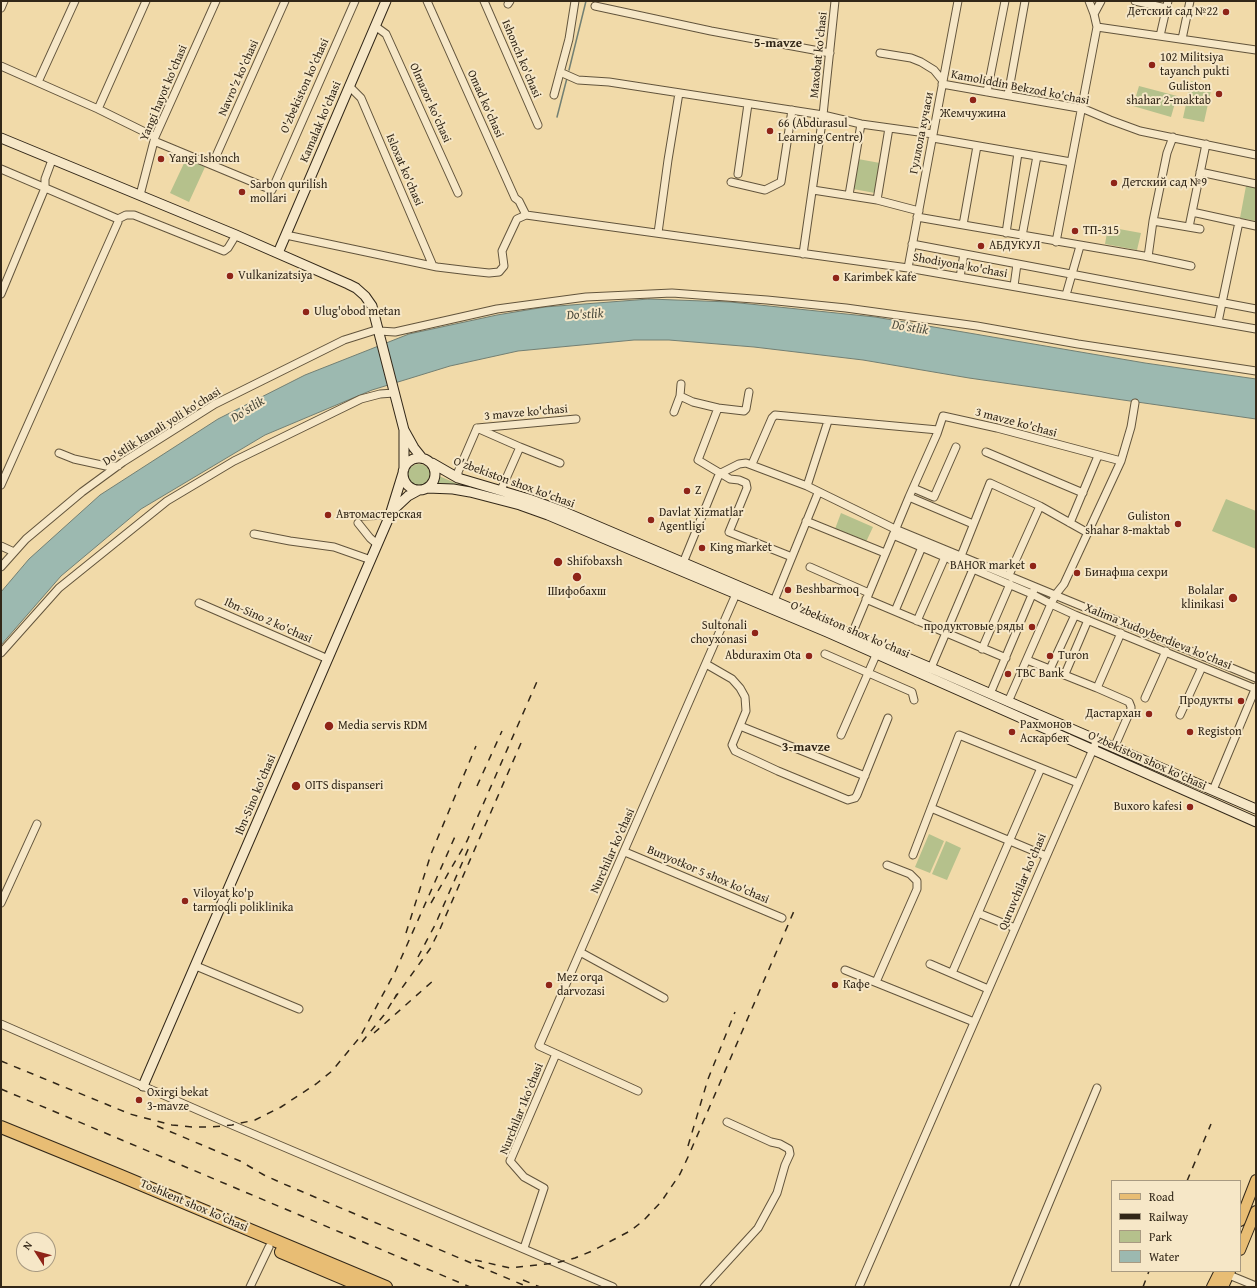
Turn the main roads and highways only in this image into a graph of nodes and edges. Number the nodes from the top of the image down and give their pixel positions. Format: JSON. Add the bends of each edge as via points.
{"nodes":[{"id":1,"x":386,"y":1,"type":"edge"},
{"id":2,"x":1,"y":138,"type":"edge"},
{"id":3,"x":278,"y":252,"type":"junction"},
{"id":4,"x":404,"y":430,"type":"junction"},
{"id":5,"x":422,"y":458,"type":"junction"},
{"id":6,"x":432,"y":463,"type":"junction"},
{"id":7,"x":404,"y":471,"type":"junction"},
{"id":8,"x":423,"y":489,"type":"junction"},
{"id":9,"x":390,"y":515,"type":"junction"},
{"id":10,"x":1256,"y":809,"type":"edge"},
{"id":11,"x":1256,"y":822,"type":"edge"},
{"id":12,"x":144,"y":1086,"type":"road end"},
{"id":13,"x":1,"y":1127,"type":"edge"},
{"id":14,"x":1,"y":1135,"type":"edge"},
{"id":15,"x":1256,"y":1180,"type":"edge"},
{"id":16,"x":186,"y":1207,"type":"junction"},
{"id":17,"x":1256,"y":1211,"type":"edge"},
{"id":18,"x":1241,"y":1218,"type":"edge"},
{"id":19,"x":1241,"y":1248,"type":"edge"},
{"id":20,"x":1226,"y":1272,"type":"edge"},
{"id":21,"x":364,"y":1287,"type":"edge"},
{"id":22,"x":386,"y":1287,"type":"edge"},
{"id":23,"x":1212,"y":1287,"type":"edge"},
{"id":24,"x":1223,"y":1287,"type":"edge"}],
"edges":[{"from":1,"to":3,"type":"main road","name":"Kamalak ko'chasi"},
{"from":2,"to":3,"type":"main road"},
{"from":3,"to":4,"type":"main road","via":[[356,288],[365,296],[372,306],[380,333]]},
{"from":4,"to":5,"type":"main road"},
{"from":4,"to":7,"type":"main road"},
{"from":5,"to":6,"type":"main road"},
{"from":5,"to":7,"type":"main road","via":[[410,460]]},
{"from":6,"to":8,"type":"main road","via":[[436,474],[434,480]]},
{"from":6,"to":10,"type":"main road","name":"O'zbekiston shox ko'chasi","via":[[458,478],[562,511],[684,562]]},
{"from":7,"to":8,"type":"main road","via":[[409,486]]},
{"from":7,"to":9,"type":"main road"},
{"from":8,"to":9,"type":"main road","via":[[401,502]]},
{"from":8,"to":11,"type":"main road","name":"O'zbekiston shox ko'chasi","via":[[453,489],[520,505],[554,518],[985,701]]},
{"from":9,"to":12,"type":"main road","name":"Ibn-Sino ko'chasi"},
{"from":13,"to":16,"type":"highway","name":"Toshkent shox ko'chasi","via":[[121,1176]]},
{"from":14,"to":16,"type":"highway","name":"Toshkent shox ko'chasi"},
{"from":15,"to":18,"type":"main road"},
{"from":16,"to":21,"type":"highway","name":"Toshkent shox ko'chasi","via":[[269,1247]]},
{"from":16,"to":22,"type":"highway","name":"Toshkent shox ko'chasi"},
{"from":17,"to":19,"type":"main road"},
{"from":20,"to":23,"type":"main road"},
{"from":20,"to":24,"type":"main road"}]}
